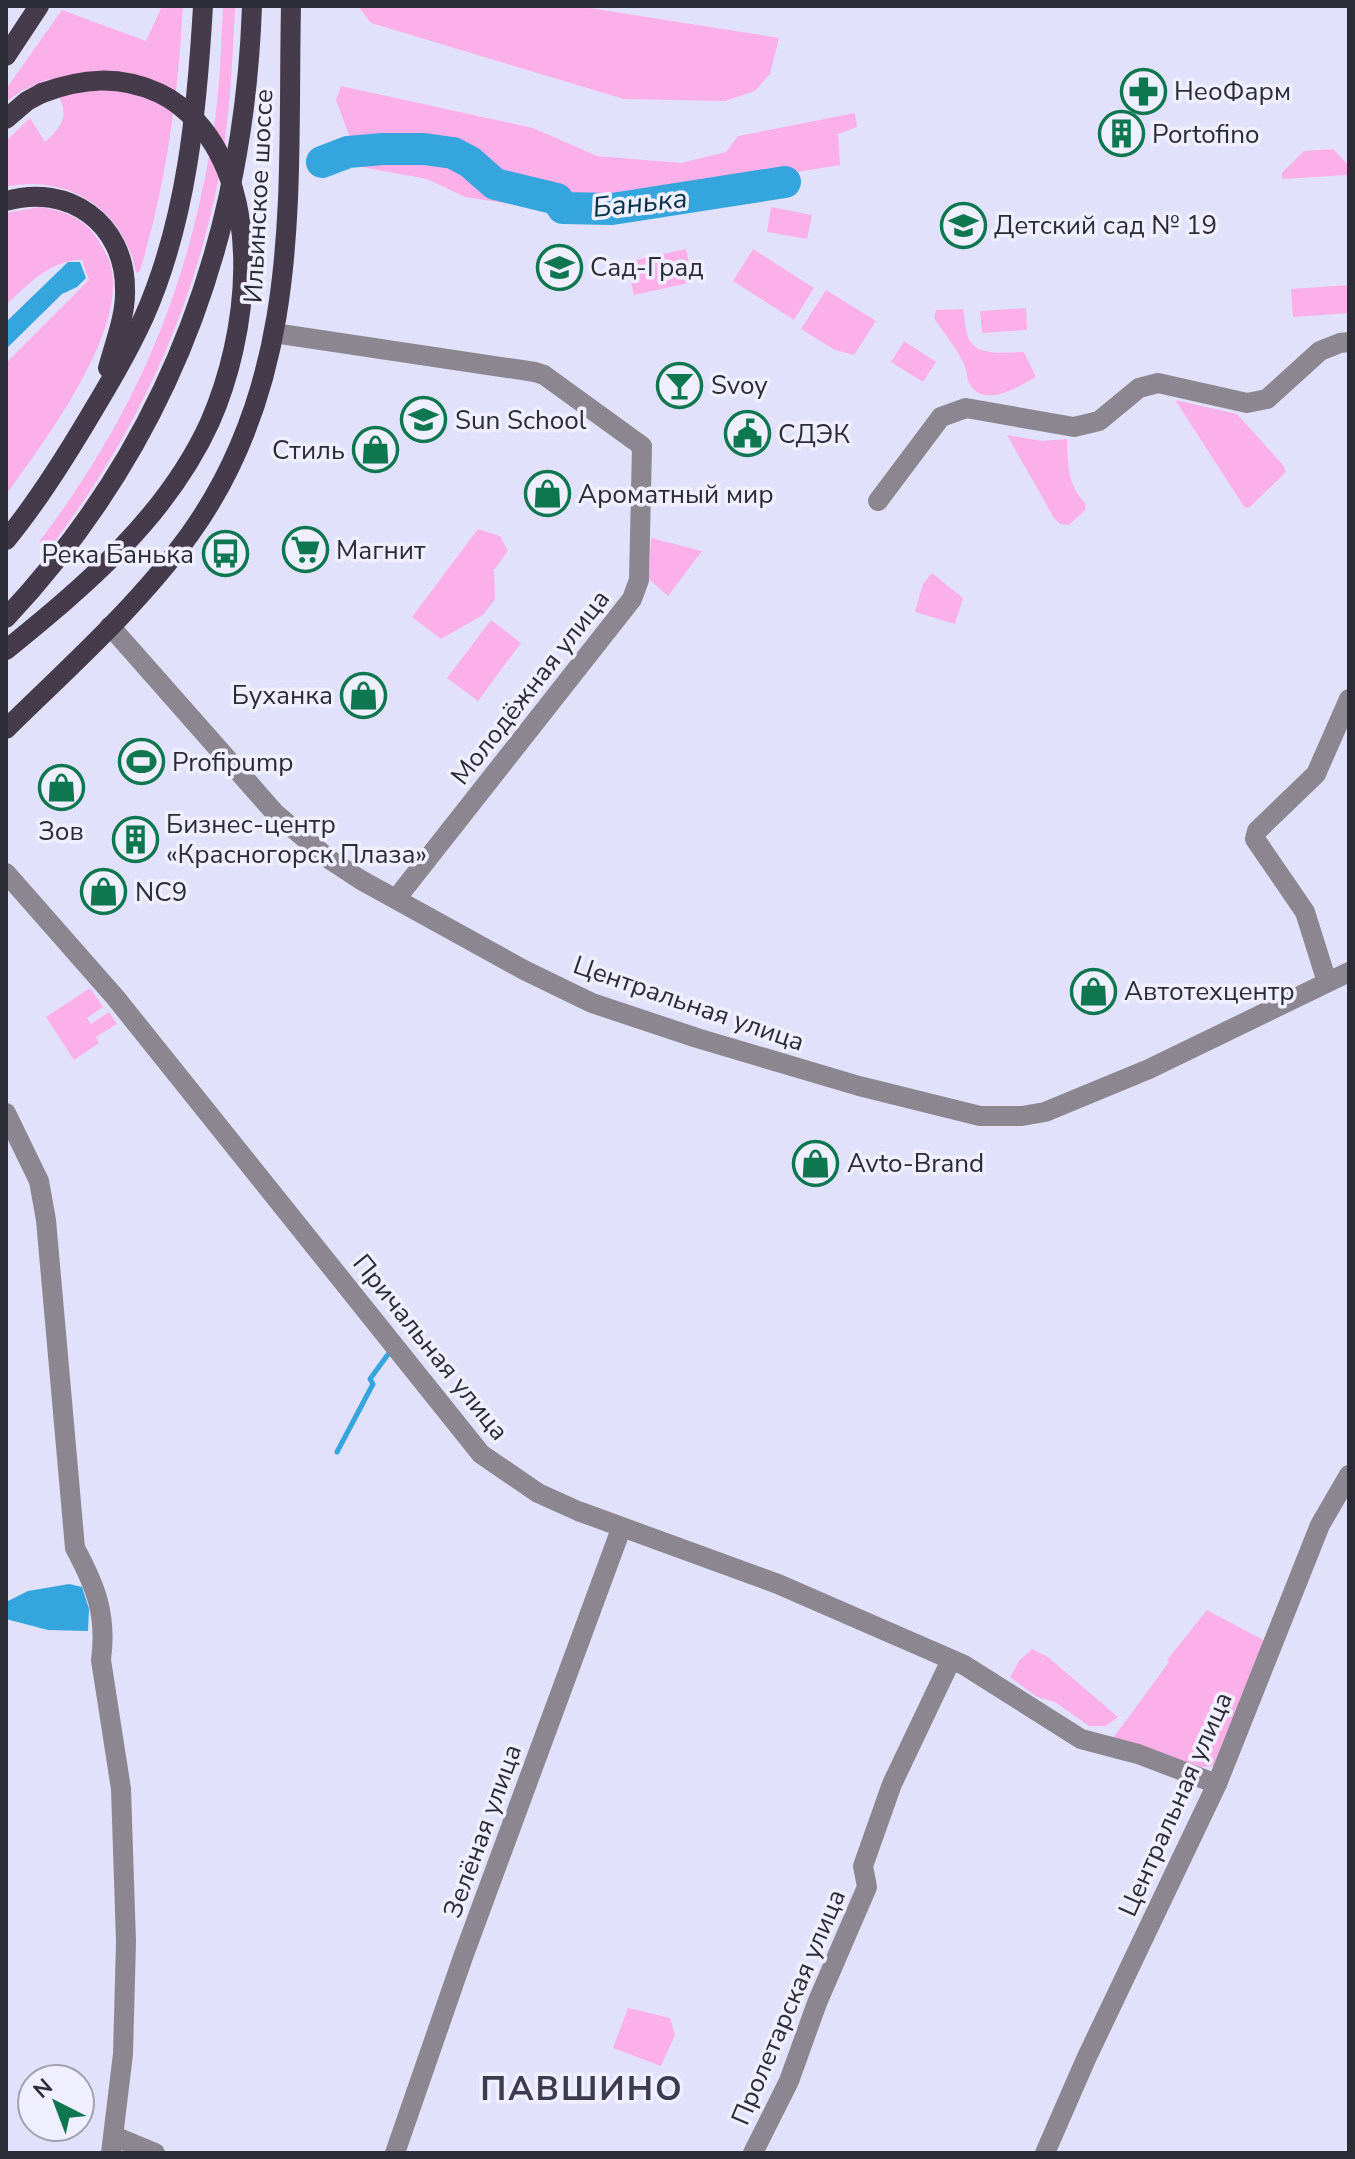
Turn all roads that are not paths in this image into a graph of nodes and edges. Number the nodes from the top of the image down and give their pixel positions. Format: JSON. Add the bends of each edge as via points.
{"nodes":[{"id":1,"x":39,"y":6,"type":"edge"},
{"id":2,"x":203,"y":6,"type":"edge"},
{"id":3,"x":252,"y":6,"type":"edge"},
{"id":4,"x":291,"y":6,"type":"edge"},
{"id":5,"x":6,"y":56,"type":"edge"},
{"id":6,"x":6,"y":119,"type":"edge"},
{"id":7,"x":6,"y":201,"type":"edge"},
{"id":8,"x":274,"y":333,"type":"junction"},
{"id":9,"x":1349,"y":342,"type":"edge"},
{"id":10,"x":99,"y":401,"type":"junction"},
{"id":11,"x":878,"y":501,"type":"dead end"},
{"id":12,"x":12,"y":533,"type":"edge"},
{"id":13,"x":6,"y":618,"type":"edge"},
{"id":14,"x":110,"y":626,"type":"junction"},
{"id":15,"x":6,"y":650,"type":"edge"},
{"id":16,"x":1349,"y":699,"type":"edge"},
{"id":17,"x":6,"y":729,"type":"edge"},
{"id":18,"x":6,"y":873,"type":"edge"},
{"id":19,"x":396,"y":899,"type":"junction"},
{"id":20,"x":1349,"y":972,"type":"edge"},
{"id":21,"x":1327,"y":982,"type":"junction"},
{"id":22,"x":6,"y":1113,"type":"edge"},
{"id":23,"x":1349,"y":1475,"type":"edge"},
{"id":24,"x":621,"y":1529,"type":"junction"},
{"id":25,"x":951,"y":1660,"type":"junction"},
{"id":26,"x":1217,"y":1784,"type":"junction"},
{"id":27,"x":113,"y":2145,"type":"edge"},
{"id":28,"x":155,"y":2153,"type":"edge"},
{"id":29,"x":395,"y":2153,"type":"edge"},
{"id":30,"x":753,"y":2153,"type":"edge"},
{"id":31,"x":1045,"y":2153,"type":"edge"}],
"edges":[{"from":1,"to":5,"type":"main road"},
{"from":2,"to":10,"type":"main road","via":[[194,122],[167,248],[144,315]]},
{"from":3,"to":13,"type":"main road","via":[[239,134],[210,273],[172,374],[89,520]]},
{"from":4,"to":8,"type":"main road","name":"Ильинское шоссе","via":[[289,201]]},
{"from":6,"to":15,"type":"main road","bridge":true,"via":[[27,101],[69,83],[116,80],[166,96],[212,142],[230,179],[242,247],[242,295],[229,368],[209,422],[182,472],[105,565]]},
{"from":7,"to":10,"type":"main road","via":[[51,196],[78,207],[104,227],[120,252],[126,290],[123,312]]},
{"from":8,"to":14,"type":"main road","name":"Ильинское шоссе","via":[[256,407],[226,472],[191,532]]},
{"from":8,"to":19,"type":"street","name":"Молодёжная улица","via":[[535,372],[642,446],[639,580],[632,599]]},
{"from":9,"to":11,"type":"street","via":[[1320,351],[1267,399],[1247,403],[1158,383],[1139,388],[1099,421],[1074,427],[966,408],[941,417]]},
{"from":10,"to":12,"type":"main road","via":[[58,471]]},
{"from":14,"to":17,"type":"main road","name":"Ильинское шоссе"},
{"from":14,"to":19,"type":"street","name":"Центральная улица","via":[[275,813],[329,859]]},
{"from":16,"to":21,"type":"street","via":[[1316,774],[1257,831],[1255,839],[1305,912]]},
{"from":18,"to":24,"type":"street","name":"Причальная улица","via":[[115,997],[481,1454],[538,1493]]},
{"from":19,"to":21,"type":"street","name":"Центральная улица","via":[[592,1003],[859,1086],[980,1116],[1045,1112],[1149,1069]]},
{"from":20,"to":21,"type":"street","name":"Центральная улица"},
{"from":22,"to":27,"type":"street","via":[[39,1181],[46,1220],[75,1548],[94,1583],[101,1611],[101,1660],[121,1789],[126,1942],[123,2054]]},
{"from":23,"to":26,"type":"street","name":"Центральная улица","via":[[1320,1525]]},
{"from":24,"to":25,"type":"street","name":"Причальная улица","via":[[778,1584]]},
{"from":24,"to":29,"type":"street","name":"Зелёная улица"},
{"from":25,"to":26,"type":"street","name":"Причальная улица","via":[[1081,1739]]},
{"from":25,"to":30,"type":"street","name":"Пролетарская улица","via":[[892,1784],[863,1866],[867,1887],[789,2081]]},
{"from":26,"to":31,"type":"street","name":"Центральная улица"},
{"from":27,"to":28,"type":"street"}]}
